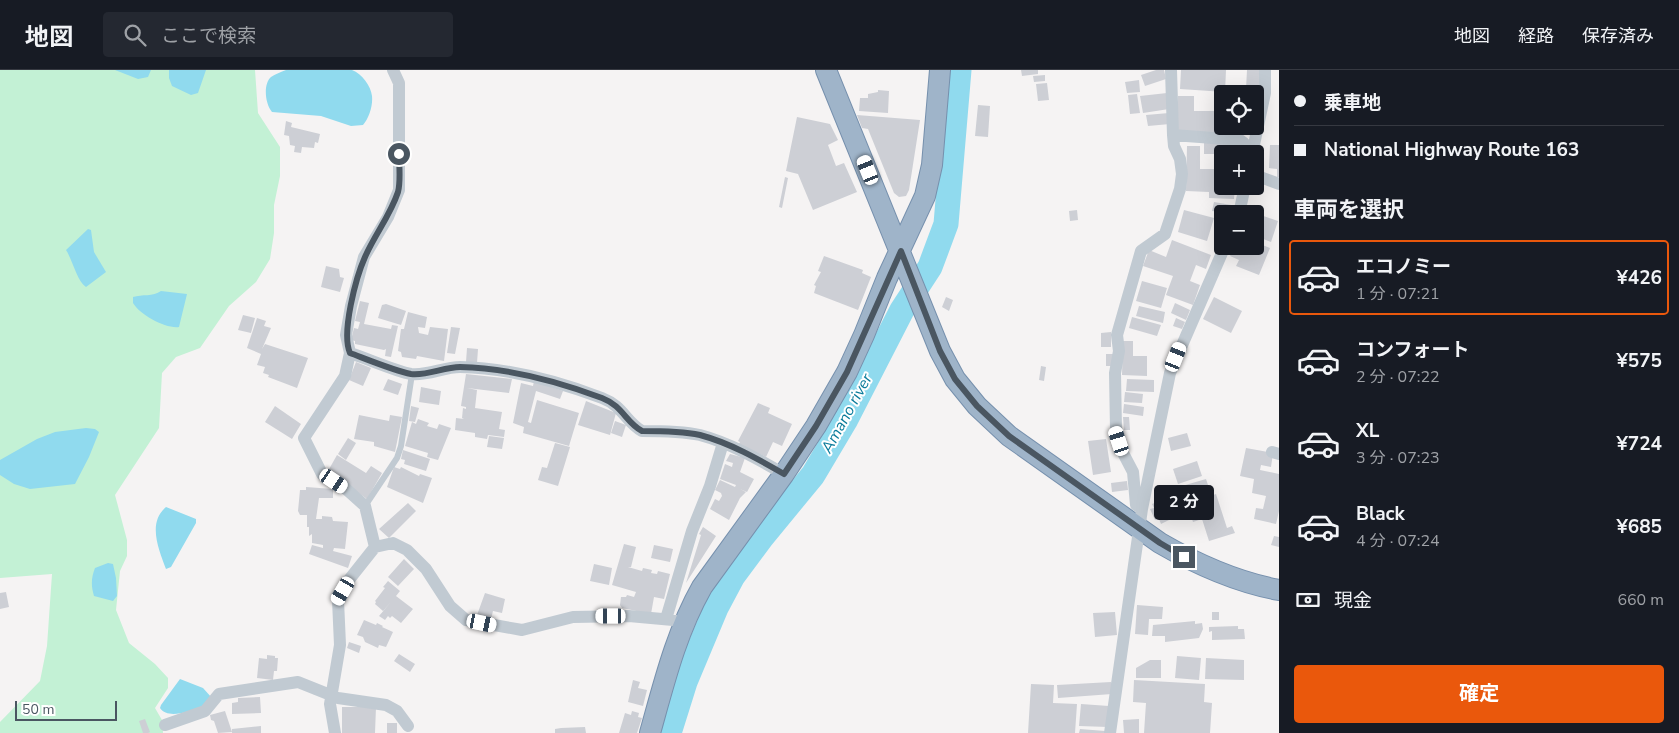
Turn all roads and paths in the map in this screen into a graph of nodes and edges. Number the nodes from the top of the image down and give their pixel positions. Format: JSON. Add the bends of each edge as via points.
{"nodes":[{"id":1,"x":393,"y":70,"type":"edge"},
{"id":2,"x":826,"y":70,"type":"edge"},
{"id":3,"x":940,"y":70,"type":"edge"},
{"id":4,"x":1171,"y":70,"type":"edge"},
{"id":5,"x":1265,"y":70,"type":"edge"},
{"id":6,"x":1173,"y":135,"type":"junction"},
{"id":7,"x":1244,"y":145,"type":"edge"},
{"id":8,"x":1254,"y":145,"type":"edge"},
{"id":9,"x":1264,"y":178,"type":"edge"},
{"id":10,"x":1279,"y":184,"type":"edge"},
{"id":11,"x":901,"y":251,"type":"junction"},
{"id":12,"x":1221,"y":255,"type":"edge"},
{"id":13,"x":350,"y":353,"type":"junction"},
{"id":14,"x":412,"y":374,"type":"junction"},
{"id":15,"x":723,"y":443,"type":"junction"},
{"id":16,"x":784,"y":474,"type":"junction"},
{"id":17,"x":365,"y":506,"type":"junction"},
{"id":18,"x":1141,"y":519,"type":"junction"},
{"id":19,"x":375,"y":547,"type":"junction"},
{"id":20,"x":1279,"y":590,"type":"edge"},
{"id":21,"x":675,"y":620,"type":"junction"},
{"id":22,"x":331,"y":695,"type":"junction"},
{"id":23,"x":165,"y":725,"type":"dead end"},
{"id":24,"x":408,"y":726,"type":"dead end"},
{"id":25,"x":335,"y":733,"type":"edge"},
{"id":26,"x":650,"y":733,"type":"edge"},
{"id":27,"x":1110,"y":733,"type":"edge"}],
"edges":[{"from":1,"to":13,"type":"street","via":[[399,82],[398,190],[388,217],[364,257],[350,306],[346,335]]},
{"from":2,"to":11,"type":"highway"},
{"from":3,"to":11,"type":"highway","via":[[932,165],[924,196]]},
{"from":4,"to":6,"type":"street"},
{"from":5,"to":8,"type":"street","via":[[1265,93]]},
{"from":6,"to":7,"type":"street","via":[[1240,140]]},
{"from":6,"to":18,"type":"street","via":[[1182,174],[1180,189],[1165,234],[1141,251],[1117,335],[1116,430],[1133,472]]},
{"from":9,"to":10,"type":"street"},
{"from":11,"to":16,"type":"highway","via":[[847,372]]},
{"from":11,"to":18,"type":"highway","via":[[940,351],[955,379],[977,406],[1009,436]]},
{"from":12,"to":18,"type":"street","via":[[1170,373]]},
{"from":13,"to":14,"type":"street"},
{"from":13,"to":17,"type":"street","via":[[345,376],[304,438],[322,474]]},
{"from":14,"to":15,"type":"street","via":[[458,367],[525,375],[603,398],[619,407],[642,431],[700,435]]},
{"from":14,"to":17,"type":"lane","via":[[397,458]]},
{"from":15,"to":16,"type":"street"},
{"from":15,"to":21,"type":"street","via":[[692,531]]},
{"from":16,"to":21,"type":"highway"},
{"from":17,"to":19,"type":"street"},
{"from":18,"to":20,"type":"highway","via":[[1160,543],[1209,569],[1248,584]]},
{"from":18,"to":27,"type":"street"},
{"from":19,"to":21,"type":"street","via":[[394,543],[407,550],[426,569],[450,606],[466,620],[522,630],[573,616]]},
{"from":19,"to":22,"type":"street","via":[[348,581],[338,600],[340,644]]},
{"from":21,"to":26,"type":"highway","via":[[676,643]]},
{"from":22,"to":23,"type":"street","via":[[298,682],[219,694],[205,711]]},
{"from":22,"to":24,"type":"street","via":[[386,705],[397,711]]},
{"from":22,"to":25,"type":"street"}]}
